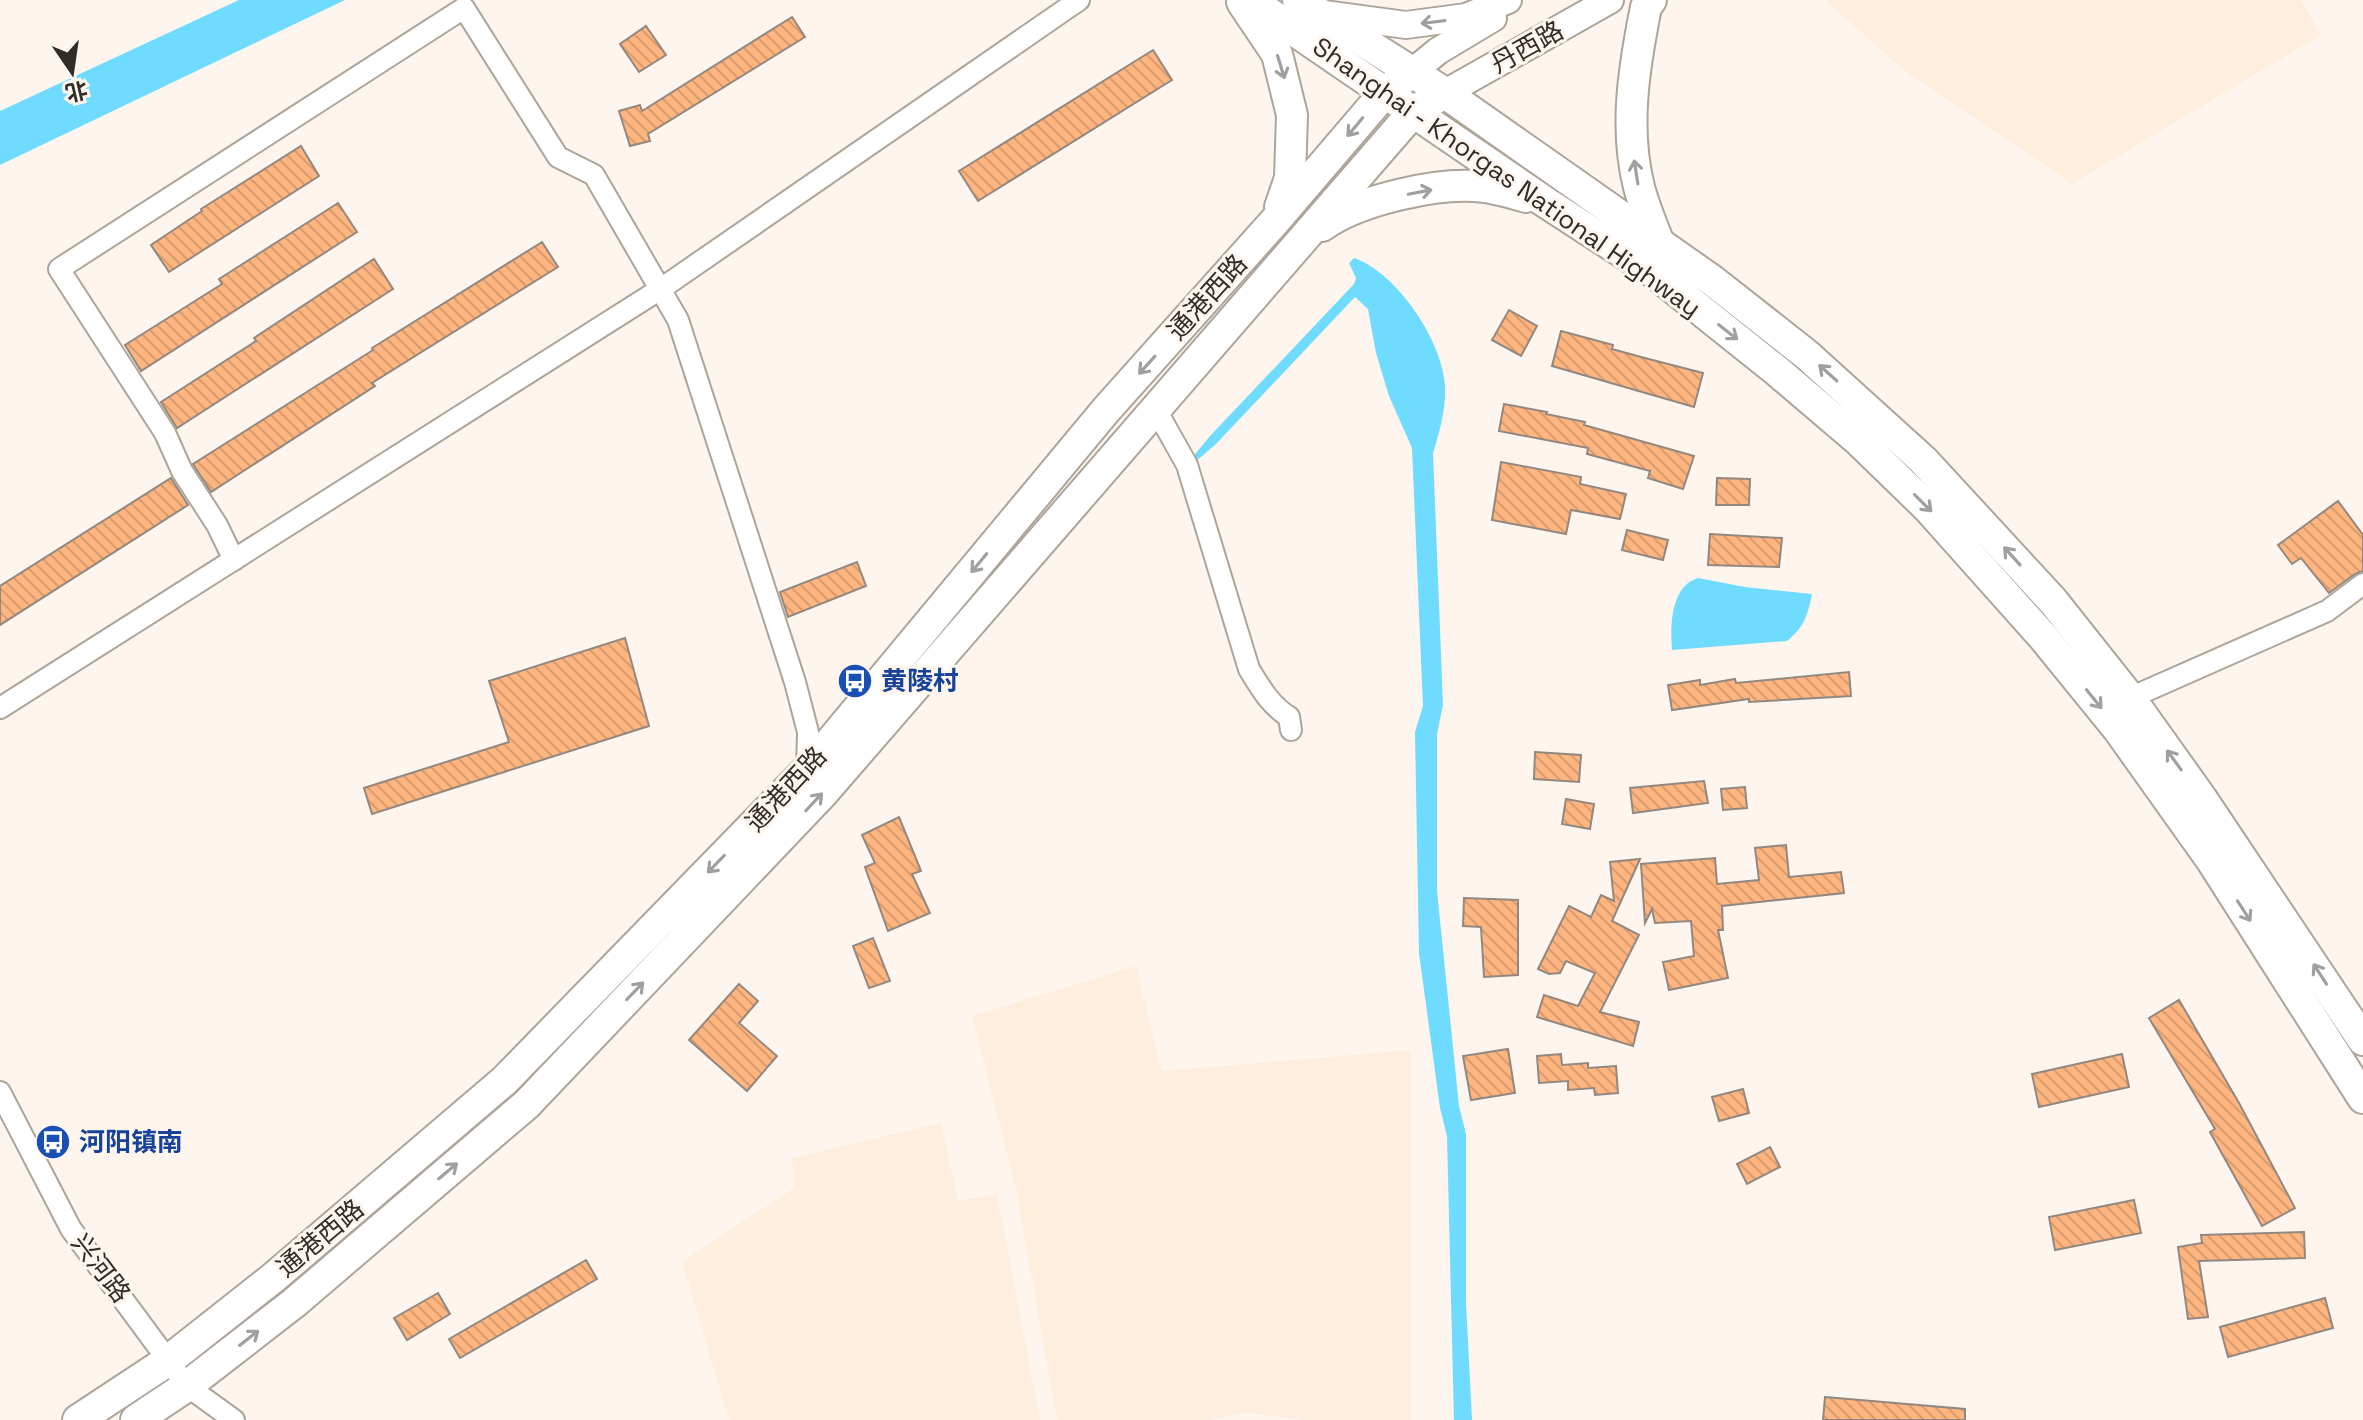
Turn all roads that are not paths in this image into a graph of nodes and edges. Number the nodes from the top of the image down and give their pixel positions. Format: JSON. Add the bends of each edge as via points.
{"nodes":[{"id":1,"x":1079,"y":0,"type":"edge"},
{"id":2,"x":1241,"y":0,"type":"edge"},
{"id":3,"x":1250,"y":0,"type":"edge"},
{"id":4,"x":1508,"y":0,"type":"edge"},
{"id":5,"x":1524,"y":0,"type":"edge"},
{"id":6,"x":1610,"y":0,"type":"edge"},
{"id":7,"x":1651,"y":0,"type":"edge"},
{"id":8,"x":1307,"y":6,"type":"edge"},
{"id":9,"x":1411,"y":73,"type":"junction"},
{"id":10,"x":1386,"y":91,"type":"junction"},
{"id":11,"x":1445,"y":93,"type":"junction"},
{"id":12,"x":1414,"y":111,"type":"junction"},
{"id":13,"x":1542,"y":200,"type":"junction"},
{"id":14,"x":1275,"y":221,"type":"junction"},
{"id":15,"x":1298,"y":244,"type":"junction"},
{"id":16,"x":1660,"y":246,"type":"junction"},
{"id":17,"x":662,"y":288,"type":"junction"},
{"id":18,"x":1155,"y":408,"type":"junction"},
{"id":19,"x":234,"y":560,"type":"junction"},
{"id":20,"x":2363,"y":584,"type":"edge"},
{"id":21,"x":2130,"y":698,"type":"junction"},
{"id":22,"x":0,"y":708,"type":"edge"},
{"id":23,"x":1291,"y":730,"type":"dead end"},
{"id":24,"x":807,"y":770,"type":"junction"},
{"id":25,"x":2363,"y":1040,"type":"edge"},
{"id":26,"x":0,"y":1092,"type":"edge"},
{"id":27,"x":2363,"y":1098,"type":"edge"},
{"id":28,"x":169,"y":1360,"type":"junction"},
{"id":29,"x":187,"y":1386,"type":"junction"},
{"id":30,"x":78,"y":1420,"type":"edge"},
{"id":31,"x":136,"y":1420,"type":"edge"},
{"id":32,"x":234,"y":1420,"type":"edge"}],
"edges":[{"from":1,"to":17,"type":"street"},
{"from":2,"to":14,"type":"highway","one_way":true,"via":[[1277,54],[1292,115],[1290,178]]},
{"from":3,"to":10,"type":"highway","name":"Shanghai - Khorgas National Highway"},
{"from":4,"to":8,"type":"main road","one_way":true,"via":[[1466,17],[1406,25]]},
{"from":5,"to":9,"type":"main road","name":"丹西路"},
{"from":6,"to":11,"type":"main road","name":"丹西路"},
{"from":16,"to":7,"type":"highway","one_way":true,"via":[[1639,188],[1630,135],[1635,64]]},
{"from":8,"to":9,"type":"highway","name":"Shanghai - Khorgas National Highway"},
{"from":9,"to":10,"type":"highway","name":"通港西路"},
{"from":9,"to":11,"type":"highway","name":"Shanghai - Khorgas National Highway"},
{"from":10,"to":12,"type":"highway","name":"Shanghai - Khorgas National Highway"},
{"from":10,"to":14,"type":"highway","name":"通港西路","one_way":true},
{"from":11,"to":12,"type":"highway","name":"通港西路"},
{"from":11,"to":16,"type":"highway","name":"Shanghai - Khorgas National Highway"},
{"from":12,"to":13,"type":"highway","name":"Shanghai - Khorgas National Highway"},
{"from":12,"to":15,"type":"highway","name":"通港西路"},
{"from":15,"to":13,"type":"highway","one_way":true,"via":[[1353,210],[1425,191],[1483,187]]},
{"from":13,"to":27,"type":"highway","name":"Shanghai - Khorgas National Highway","one_way":true,"via":[[1653,272],[1858,440],[1928,508],[2118,729],[2212,861]]},
{"from":14,"to":24,"type":"highway","name":"通港西路","one_way":true,"via":[[1106,410]]},
{"from":15,"to":18,"type":"highway","name":"通港西路"},
{"from":21,"to":16,"type":"highway","name":"Shanghai - Khorgas National Highway","one_way":true,"via":[[2053,601],[1923,460],[1807,355]]},
{"from":17,"to":19,"type":"street"},
{"from":17,"to":19,"type":"street","via":[[594,175],[558,157],[464,8],[59,269],[165,433]]},
{"from":17,"to":24,"type":"street","via":[[678,320],[795,682],[808,732]]},
{"from":18,"to":23,"type":"street","via":[[1187,465],[1249,669],[1262,692],[1289,717]]},
{"from":29,"to":18,"type":"highway","name":"通港西路","one_way":true,"via":[[294,1303],[527,1104],[822,794]]},
{"from":19,"to":22,"type":"street"},
{"from":20,"to":21,"type":"street","via":[[2327,611]]},
{"from":25,"to":21,"type":"highway","name":"Shanghai - Khorgas National Highway","one_way":true},
{"from":24,"to":28,"type":"highway","name":"通港西路","one_way":true,"via":[[504,1081]]},
{"from":26,"to":28,"type":"street","name":"兴河路","via":[[71,1229]]},
{"from":28,"to":29,"type":"street","name":"兴河路"},
{"from":28,"to":30,"type":"highway","name":"通港西路"},
{"from":29,"to":31,"type":"highway","name":"通港西路"},
{"from":29,"to":32,"type":"street","name":"兴河路"}]}
